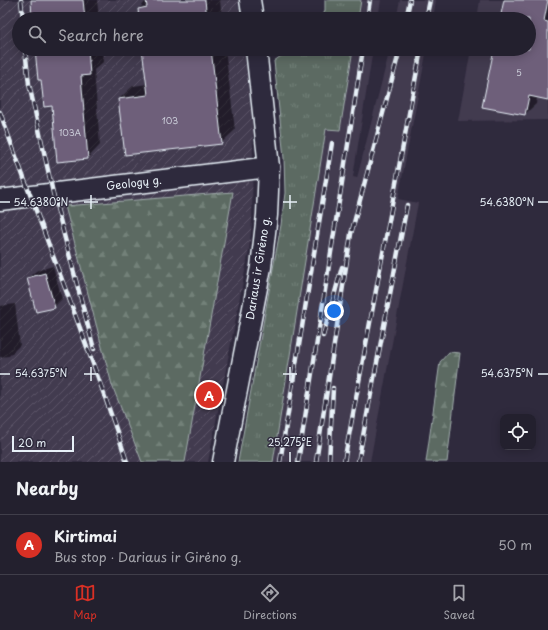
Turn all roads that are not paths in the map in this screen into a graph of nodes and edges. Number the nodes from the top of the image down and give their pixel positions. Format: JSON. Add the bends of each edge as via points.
{"nodes":[{"id":1,"x":250,"y":0,"type":"edge"},
{"id":2,"x":251,"y":12,"type":"edge"},
{"id":3,"x":257,"y":56,"type":"edge"},
{"id":4,"x":269,"y":168,"type":"junction"},
{"id":5,"x":0,"y":200,"type":"edge"},
{"id":6,"x":223,"y":462,"type":"edge"}],
"edges":[{"from":1,"to":2,"type":"street"},
{"from":3,"to":4,"type":"street","name":"Dariaus ir Girėno g."},
{"from":4,"to":5,"type":"street","name":"Geologų g."},
{"from":4,"to":6,"type":"street","name":"Dariaus ir Girėno g.","via":[[261,267]]}]}
